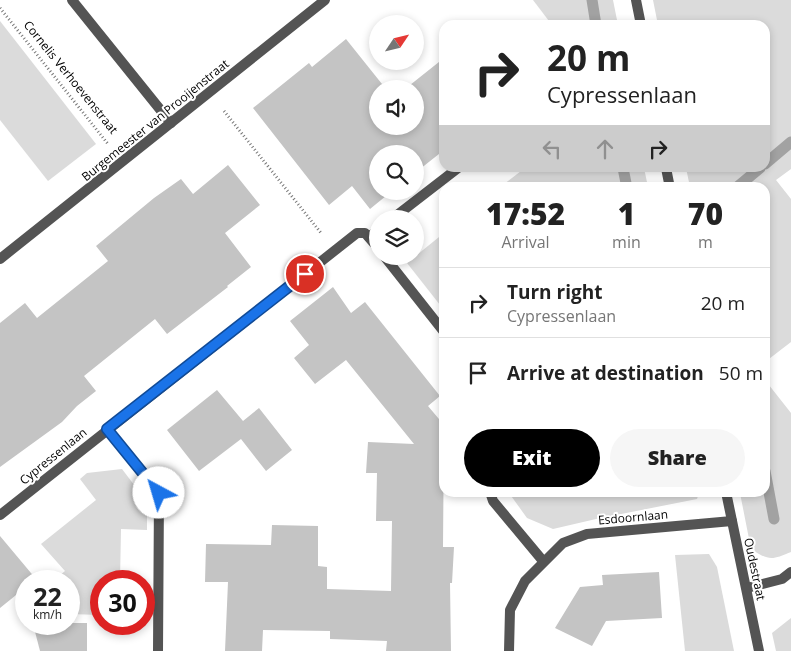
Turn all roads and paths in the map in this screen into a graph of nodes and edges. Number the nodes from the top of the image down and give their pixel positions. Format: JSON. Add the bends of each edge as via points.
{"nodes":[{"id":1,"x":72,"y":0,"type":"edge"},
{"id":2,"x":325,"y":0,"type":"edge"},
{"id":3,"x":636,"y":0,"type":"edge"},
{"id":4,"x":0,"y":8,"type":"edge"},
{"id":5,"x":640,"y":20,"type":"edge"},
{"id":6,"x":209,"y":93,"type":"junction"},
{"id":7,"x":171,"y":123,"type":"junction"},
{"id":8,"x":122,"y":162,"type":"junction"},
{"id":9,"x":453,"y":172,"type":"edge"},
{"id":10,"x":440,"y":182,"type":"edge"},
{"id":11,"x":439,"y":183,"type":"edge"},
{"id":12,"x":404,"y":210,"type":"edge"},
{"id":13,"x":369,"y":233,"type":"edge"},
{"id":14,"x":335,"y":250,"type":"junction"},
{"id":15,"x":0,"y":259,"type":"edge"},
{"id":16,"x":391,"y":265,"type":"edge"},
{"id":17,"x":439,"y":326,"type":"edge"},
{"id":18,"x":107,"y":429,"type":"junction"},
{"id":19,"x":491,"y":497,"type":"edge"},
{"id":20,"x":727,"y":497,"type":"edge"},
{"id":21,"x":0,"y":515,"type":"edge"},
{"id":22,"x":732,"y":522,"type":"junction"},
{"id":23,"x":543,"y":561,"type":"junction"},
{"id":24,"x":791,"y":572,"type":"edge"},
{"id":25,"x":747,"y":588,"type":"junction"},
{"id":26,"x":158,"y":651,"type":"edge"},
{"id":27,"x":509,"y":651,"type":"edge"},
{"id":28,"x":759,"y":651,"type":"edge"}],
"edges":[{"from":1,"to":7,"type":"street"},
{"from":2,"to":6,"type":"street","name":"Burgemeester van Prooijenstraat"},
{"from":3,"to":5,"type":"street"},
{"from":4,"to":8,"type":"path","name":"Cornelis Verhoevenstraat"},
{"from":6,"to":7,"type":"street","name":"Burgemeester van Prooijenstraat"},
{"from":6,"to":14,"type":"path"},
{"from":7,"to":8,"type":"street","name":"Burgemeester van Prooijenstraat"},
{"from":8,"to":15,"type":"street","name":"Burgemeester van Prooijenstraat"},
{"from":9,"to":10,"type":"street"},
{"from":11,"to":12,"type":"street"},
{"from":13,"to":14,"type":"street","name":"Cypressenlaan","via":[[357,233]]},
{"from":14,"to":18,"type":"street","name":"Cypressenlaan"},
{"from":16,"to":17,"type":"street"},
{"from":18,"to":21,"type":"street","name":"Cypressenlaan"},
{"from":18,"to":26,"type":"street","via":[[159,493]]},
{"from":19,"to":23,"type":"street"},
{"from":20,"to":22,"type":"street","name":"Oudestraat"},
{"from":22,"to":23,"type":"street","name":"Esdoornlaan","via":[[587,534],[564,543]]},
{"from":22,"to":25,"type":"street","name":"Oudestraat"},
{"from":23,"to":27,"type":"street","name":"Esdoornlaan","via":[[524,581],[510,610]]},
{"from":24,"to":25,"type":"street","via":[[782,579]]},
{"from":25,"to":28,"type":"street","name":"Oudestraat"}]}
